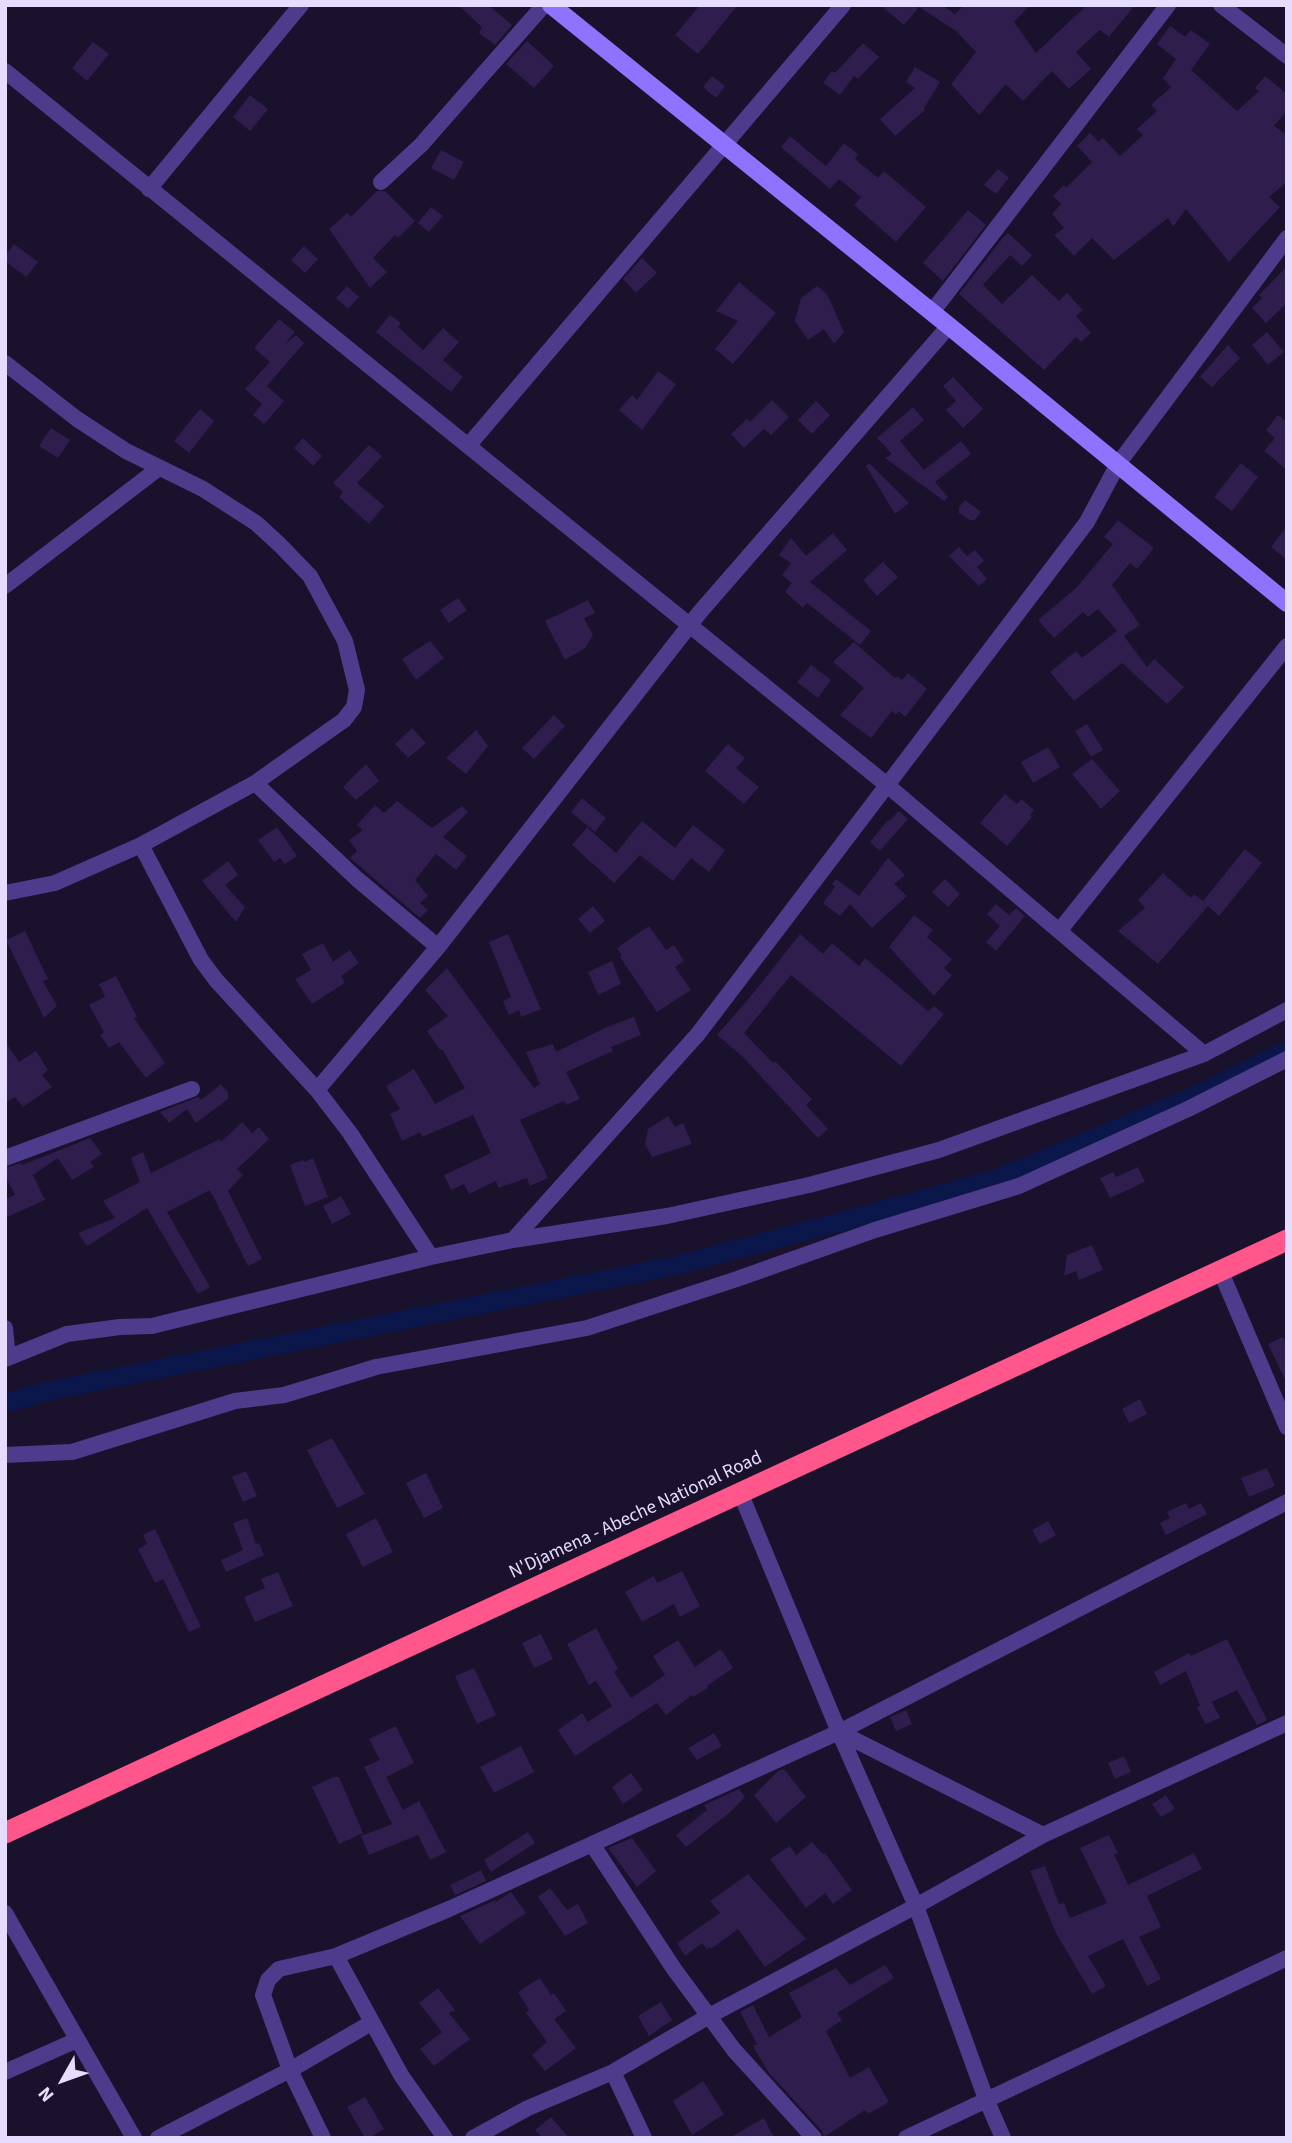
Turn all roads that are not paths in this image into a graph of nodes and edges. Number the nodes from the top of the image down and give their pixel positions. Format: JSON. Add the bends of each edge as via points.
{"nodes":[{"id":1,"x":301,"y":5,"type":"edge"},
{"id":2,"x":544,"y":5,"type":"edge"},
{"id":3,"x":551,"y":5,"type":"edge"},
{"id":4,"x":843,"y":5,"type":"edge"},
{"id":5,"x":1168,"y":5,"type":"edge"},
{"id":6,"x":1221,"y":5,"type":"edge"},
{"id":7,"x":1287,"y":56,"type":"edge"},
{"id":8,"x":5,"y":71,"type":"edge"},
{"id":9,"x":725,"y":144,"type":"junction"},
{"id":10,"x":381,"y":183,"type":"dead end"},
{"id":11,"x":149,"y":189,"type":"junction"},
{"id":12,"x":1287,"y":238,"type":"edge"},
{"id":13,"x":932,"y":312,"type":"junction"},
{"id":14,"x":950,"y":326,"type":"junction"},
{"id":15,"x":5,"y":363,"type":"edge"},
{"id":16,"x":468,"y":446,"type":"junction"},
{"id":17,"x":1118,"y":464,"type":"junction"},
{"id":18,"x":159,"y":468,"type":"junction"},
{"id":19,"x":5,"y":586,"type":"edge"},
{"id":20,"x":1287,"y":603,"type":"edge"},
{"id":21,"x":690,"y":626,"type":"junction"},
{"id":22,"x":1287,"y":646,"type":"edge"},
{"id":23,"x":256,"y":783,"type":"junction"},
{"id":24,"x":887,"y":785,"type":"junction"},
{"id":25,"x":141,"y":845,"type":"junction"},
{"id":26,"x":5,"y":893,"type":"edge"},
{"id":27,"x":1060,"y":930,"type":"junction"},
{"id":28,"x":438,"y":947,"type":"junction"},
{"id":29,"x":1287,"y":1010,"type":"edge"},
{"id":30,"x":1204,"y":1054,"type":"junction"},
{"id":31,"x":1287,"y":1059,"type":"edge"},
{"id":32,"x":192,"y":1089,"type":"dead end"},
{"id":33,"x":317,"y":1090,"type":"junction"},
{"id":34,"x":5,"y":1158,"type":"edge"},
{"id":35,"x":513,"y":1240,"type":"junction"},
{"id":36,"x":1287,"y":1240,"type":"edge"},
{"id":37,"x":431,"y":1257,"type":"junction"},
{"id":38,"x":1220,"y":1270,"type":"junction"},
{"id":39,"x":5,"y":1328,"type":"edge"},
{"id":40,"x":7,"y":1359,"type":"edge"},
{"id":41,"x":1287,"y":1427,"type":"edge"},
{"id":42,"x":5,"y":1455,"type":"edge"},
{"id":43,"x":740,"y":1492,"type":"junction"},
{"id":44,"x":1287,"y":1502,"type":"edge"},
{"id":45,"x":1287,"y":1723,"type":"edge"},
{"id":46,"x":839,"y":1732,"type":"junction"},
{"id":47,"x":5,"y":1833,"type":"edge"},
{"id":48,"x":1043,"y":1835,"type":"junction"},
{"id":49,"x":592,"y":1844,"type":"junction"},
{"id":50,"x":916,"y":1906,"type":"junction"},
{"id":51,"x":5,"y":1913,"type":"edge"},
{"id":52,"x":336,"y":1956,"type":"junction"},
{"id":53,"x":1287,"y":1958,"type":"edge"},
{"id":54,"x":709,"y":2016,"type":"junction"},
{"id":55,"x":371,"y":2023,"type":"junction"},
{"id":56,"x":77,"y":2040,"type":"junction"},
{"id":57,"x":290,"y":2070,"type":"junction"},
{"id":58,"x":5,"y":2072,"type":"edge"},
{"id":59,"x":613,"y":2072,"type":"junction"},
{"id":60,"x":986,"y":2099,"type":"junction"},
{"id":61,"x":134,"y":2138,"type":"edge"},
{"id":62,"x":159,"y":2138,"type":"edge"},
{"id":63,"x":323,"y":2138,"type":"edge"},
{"id":64,"x":445,"y":2138,"type":"edge"},
{"id":65,"x":473,"y":2138,"type":"edge"},
{"id":66,"x":644,"y":2138,"type":"edge"},
{"id":67,"x":814,"y":2138,"type":"edge"},
{"id":68,"x":906,"y":2138,"type":"edge"},
{"id":69,"x":1003,"y":2138,"type":"edge"}],
"edges":[{"from":1,"to":11,"type":"street"},
{"from":2,"to":10,"type":"street","via":[[421,145]]},
{"from":3,"to":9,"type":"main road"},
{"from":4,"to":9,"type":"street"},
{"from":5,"to":13,"type":"street"},
{"from":6,"to":7,"type":"street"},
{"from":8,"to":11,"type":"street"},
{"from":9,"to":13,"type":"main road"},
{"from":9,"to":16,"type":"street"},
{"from":11,"to":16,"type":"street"},
{"from":12,"to":17,"type":"street"},
{"from":13,"to":14,"type":"main road"},
{"from":14,"to":17,"type":"main road"},
{"from":14,"to":21,"type":"street"},
{"from":15,"to":18,"type":"street","via":[[77,419]]},
{"from":16,"to":21,"type":"street"},
{"from":17,"to":20,"type":"main road"},
{"from":17,"to":24,"type":"street","via":[[1087,522]]},
{"from":18,"to":19,"type":"street"},
{"from":18,"to":23,"type":"street","via":[[256,523],[280,545],[310,576],[345,641],[358,690],[354,707],[345,720]]},
{"from":21,"to":24,"type":"street"},
{"from":21,"to":28,"type":"street"},
{"from":22,"to":27,"type":"street"},
{"from":23,"to":25,"type":"street"},
{"from":23,"to":28,"type":"street","via":[[357,879]]},
{"from":24,"to":27,"type":"street"},
{"from":24,"to":35,"type":"street","via":[[698,1034]]},
{"from":25,"to":26,"type":"street","via":[[55,883]]},
{"from":25,"to":33,"type":"street","via":[[201,960]]},
{"from":27,"to":30,"type":"street"},
{"from":28,"to":33,"type":"street"},
{"from":29,"to":30,"type":"street"},
{"from":30,"to":35,"type":"street","via":[[939,1150],[809,1185],[667,1216]]},
{"from":31,"to":42,"type":"street","via":[[1019,1186],[587,1328],[376,1367],[284,1395],[235,1401],[72,1452]]},
{"from":32,"to":34,"type":"street"},
{"from":33,"to":37,"type":"street"},
{"from":35,"to":37,"type":"street"},
{"from":36,"to":38,"type":"highway","name":"N'Djamena - Abeche National Road"},
{"from":37,"to":40,"type":"street","via":[[152,1326],[67,1334]]},
{"from":38,"to":41,"type":"street"},
{"from":38,"to":43,"type":"highway","name":"N'Djamena - Abeche National Road"},
{"from":39,"to":40,"type":"street"},
{"from":43,"to":46,"type":"street"},
{"from":43,"to":47,"type":"highway","name":"N'Djamena - Abeche National Road"},
{"from":44,"to":46,"type":"street"},
{"from":45,"to":48,"type":"street"},
{"from":46,"to":48,"type":"street"},
{"from":46,"to":49,"type":"street"},
{"from":46,"to":50,"type":"street"},
{"from":48,"to":50,"type":"street"},
{"from":49,"to":52,"type":"street"},
{"from":49,"to":54,"type":"street"},
{"from":50,"to":54,"type":"street"},
{"from":50,"to":60,"type":"street"},
{"from":51,"to":56,"type":"street"},
{"from":52,"to":55,"type":"street"},
{"from":52,"to":57,"type":"street","via":[[278,1969],[268,1980],[263,1995]]},
{"from":53,"to":60,"type":"street"},
{"from":54,"to":59,"type":"street"},
{"from":54,"to":67,"type":"street"},
{"from":55,"to":57,"type":"street"},
{"from":55,"to":64,"type":"street"},
{"from":56,"to":58,"type":"street"},
{"from":56,"to":61,"type":"street"},
{"from":57,"to":62,"type":"street"},
{"from":57,"to":63,"type":"street"},
{"from":59,"to":65,"type":"street","via":[[528,2108]]},
{"from":59,"to":66,"type":"street"},
{"from":60,"to":68,"type":"street"},
{"from":60,"to":69,"type":"street"}]}
